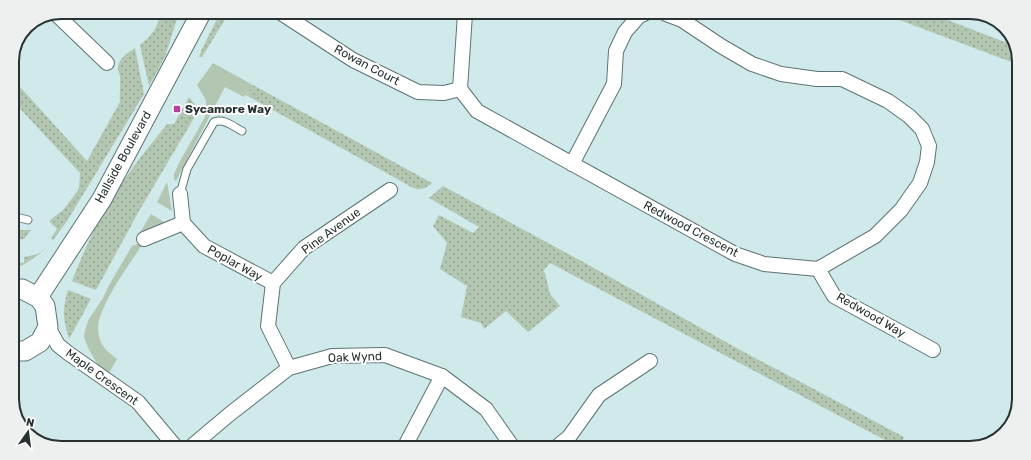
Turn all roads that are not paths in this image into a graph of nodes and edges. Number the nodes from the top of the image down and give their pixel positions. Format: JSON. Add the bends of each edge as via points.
{"nodes":[{"id":1,"x":61,"y":19,"type":"edge"},
{"id":2,"x":198,"y":19,"type":"edge"},
{"id":3,"x":290,"y":19,"type":"edge"},
{"id":4,"x":465,"y":19,"type":"edge"},
{"id":5,"x":637,"y":19,"type":"edge"},
{"id":6,"x":679,"y":19,"type":"edge"},
{"id":7,"x":107,"y":63,"type":"dead end"},
{"id":8,"x":460,"y":89,"type":"junction"},
{"id":9,"x":242,"y":131,"type":"dead end"},
{"id":10,"x":572,"y":164,"type":"junction"},
{"id":11,"x":390,"y":190,"type":"dead end"},
{"id":12,"x":180,"y":194,"type":"joint"},
{"id":13,"x":19,"y":218,"type":"edge"},
{"id":14,"x":28,"y":220,"type":"dead end"},
{"id":15,"x":183,"y":223,"type":"junction"},
{"id":16,"x":144,"y":239,"type":"dead end"},
{"id":17,"x":818,"y":269,"type":"junction"},
{"id":18,"x":273,"y":283,"type":"junction"},
{"id":19,"x":19,"y":289,"type":"edge"},
{"id":20,"x":38,"y":297,"type":"junction"},
{"id":21,"x":48,"y":327,"type":"junction"},
{"id":22,"x":933,"y":350,"type":"dead end"},
{"id":23,"x":19,"y":351,"type":"edge"},
{"id":24,"x":650,"y":360,"type":"dead end"},
{"id":25,"x":289,"y":368,"type":"junction"},
{"id":26,"x":442,"y":376,"type":"junction"},
{"id":27,"x":171,"y":441,"type":"edge"},
{"id":28,"x":198,"y":441,"type":"edge"},
{"id":29,"x":407,"y":441,"type":"edge"},
{"id":30,"x":508,"y":441,"type":"edge"},
{"id":31,"x":564,"y":441,"type":"edge"}],
"edges":[{"from":1,"to":7,"type":"street"},
{"from":2,"to":20,"type":"street","name":"Hallside Boulevard","via":[[102,198]]},
{"from":3,"to":8,"type":"street","name":"Rowan Court","via":[[353,60],[418,92],[444,93]]},
{"from":4,"to":8,"type":"street"},
{"from":5,"to":10,"type":"street","via":[[625,32],[616,51],[614,84]]},
{"from":6,"to":17,"type":"street","via":[[752,64],[781,74],[817,79],[842,79],[888,101],[922,129],[929,146],[927,162],[920,183],[901,210],[875,236]]},
{"from":8,"to":10,"type":"street","name":"Redwood Crescent","via":[[477,111]]},
{"from":9,"to":12,"type":"lane","via":[[224,121],[214,122],[187,169]]},
{"from":10,"to":17,"type":"street","name":"Redwood Crescent","via":[[735,254],[764,264]]},
{"from":11,"to":18,"type":"street","name":"Pine Avenue","via":[[304,248]]},
{"from":12,"to":15,"type":"street"},
{"from":13,"to":14,"type":"lane"},
{"from":15,"to":16,"type":"street"},
{"from":15,"to":18,"type":"street","name":"Poplar Way","via":[[204,246]]},
{"from":17,"to":22,"type":"street","name":"Redwood Way","via":[[834,296]]},
{"from":18,"to":25,"type":"street","via":[[268,326]]},
{"from":19,"to":20,"type":"street"},
{"from":20,"to":21,"type":"street","via":[[45,306]]},
{"from":21,"to":23,"type":"street","via":[[40,342],[25,351]]},
{"from":21,"to":27,"type":"street","name":"Maple Crescent","via":[[58,345],[138,402]]},
{"from":24,"to":31,"type":"street","via":[[599,395]]},
{"from":25,"to":26,"type":"street","name":"Oak Wynd","via":[[332,356],[385,355]]},
{"from":25,"to":28,"type":"street","name":"Oak Wynd"},
{"from":26,"to":29,"type":"street"},
{"from":26,"to":30,"type":"street","name":"Oak Wynd","via":[[486,410]]}]}
